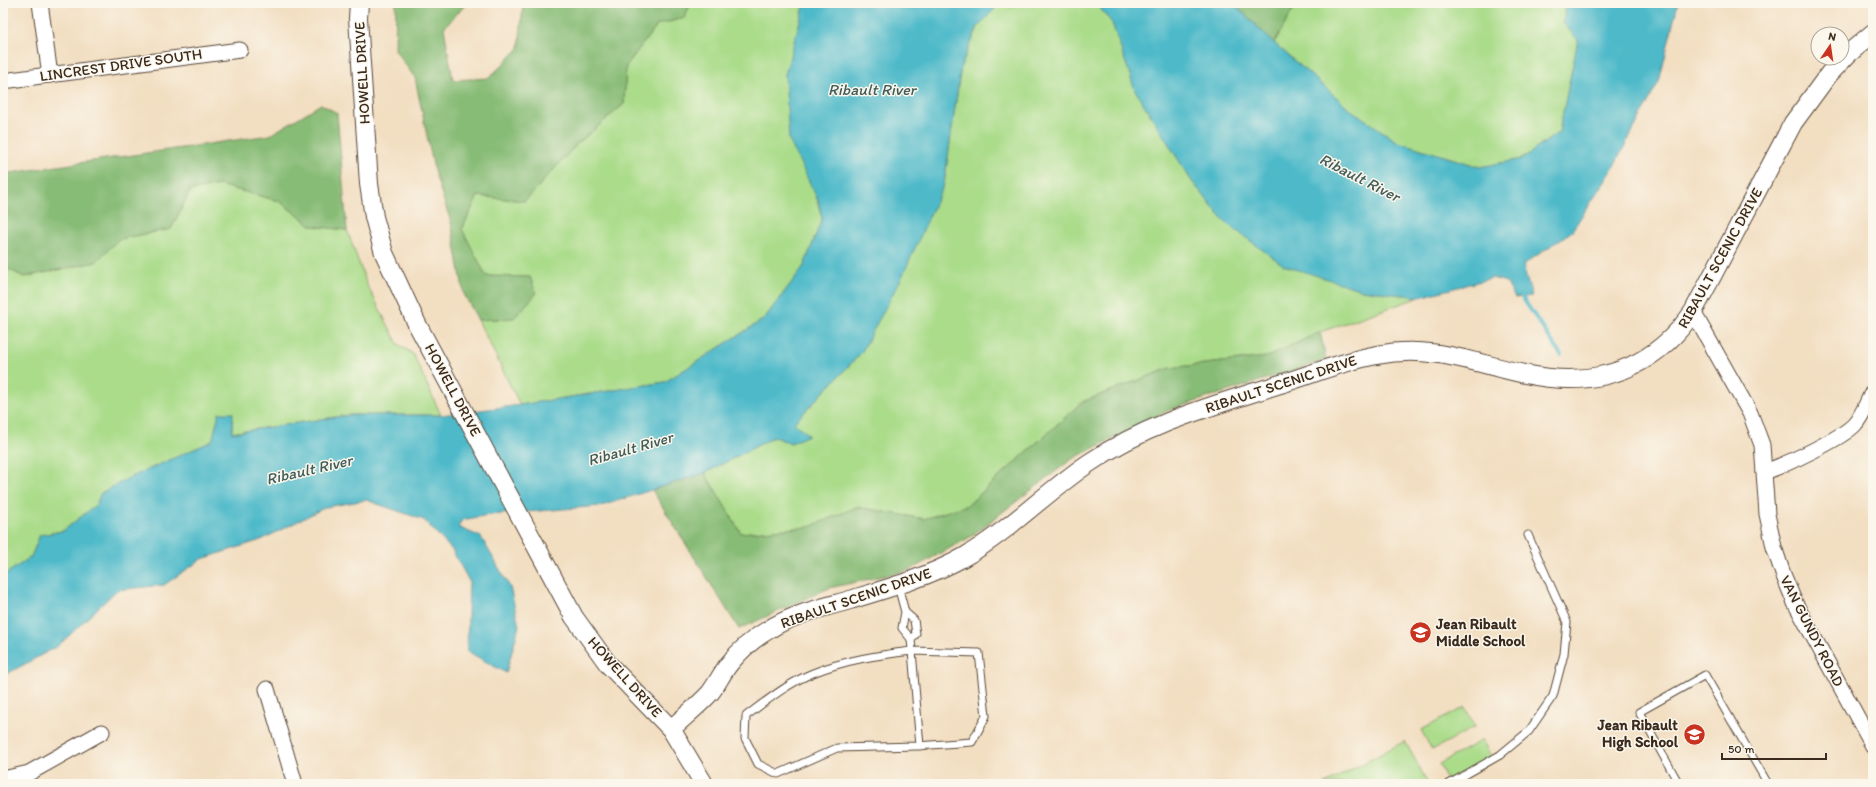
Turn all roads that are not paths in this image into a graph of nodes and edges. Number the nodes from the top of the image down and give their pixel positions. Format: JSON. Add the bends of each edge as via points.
{"nodes":[{"id":1,"x":40,"y":3,"type":"edge"},
{"id":2,"x":359,"y":3,"type":"edge"},
{"id":3,"x":1873,"y":33,"type":"edge"},
{"id":4,"x":240,"y":50,"type":"dead end"},
{"id":5,"x":50,"y":75,"type":"junction"},
{"id":6,"x":3,"y":81,"type":"edge"},
{"id":7,"x":1693,"y":312,"type":"junction"},
{"id":8,"x":1872,"y":396,"type":"edge"},
{"id":9,"x":1764,"y":472,"type":"junction"},
{"id":10,"x":1528,"y":535,"type":"dead end"},
{"id":11,"x":898,"y":586,"type":"junction"},
{"id":12,"x":905,"y":612,"type":"junction"},
{"id":13,"x":911,"y":639,"type":"junction"},
{"id":14,"x":912,"y":650,"type":"junction"},
{"id":15,"x":266,"y":689,"type":"dead end"},
{"id":16,"x":671,"y":729,"type":"junction"},
{"id":17,"x":102,"y":732,"type":"dead end"},
{"id":18,"x":920,"y":746,"type":"junction"},
{"id":19,"x":1873,"y":746,"type":"edge"},
{"id":20,"x":3,"y":779,"type":"edge"},
{"id":21,"x":30,"y":779,"type":"edge"},
{"id":22,"x":295,"y":784,"type":"edge"},
{"id":23,"x":704,"y":784,"type":"edge"},
{"id":24,"x":1449,"y":784,"type":"edge"},
{"id":25,"x":1678,"y":784,"type":"edge"},
{"id":26,"x":1768,"y":784,"type":"edge"}],
"edges":[{"from":1,"to":5,"type":"street"},
{"from":2,"to":16,"type":"street","name":"HOWELL DRIVE","via":[[368,170],[374,217],[384,253],[417,324],[574,617],[608,664]]},
{"from":3,"to":7,"type":"street","name":"RIBAULT SCENIC DRIVE","via":[[1829,74],[1794,124]]},
{"from":4,"to":5,"type":"street","name":"LINCREST DRIVE SOUTH"},
{"from":5,"to":6,"type":"street","name":"LINCREST DRIVE SOUTH"},
{"from":7,"to":9,"type":"street","name":"VAN GUNDY ROAD","via":[[1750,413],[1762,445]]},
{"from":7,"to":11,"type":"street","name":"RIBAULT SCENIC DRIVE","via":[[1679,332],[1655,353],[1615,373],[1556,380],[1441,354],[1397,351],[1348,362],[1179,417],[1116,446],[1088,464],[988,541],[964,556]]},
{"from":8,"to":9,"type":"street","via":[[1854,424],[1843,434]]},
{"from":9,"to":19,"type":"street","name":"VAN GUNDY ROAD","via":[[1767,514],[1783,574],[1795,603]]},
{"from":10,"to":24,"type":"lane","via":[[1567,622],[1564,654],[1553,696],[1529,731],[1500,755]]},
{"from":11,"to":12,"type":"lane"},
{"from":11,"to":16,"type":"street","name":"RIBAULT SCENIC DRIVE","via":[[801,614],[770,628],[748,643],[728,665],[711,692]]},
{"from":12,"to":13,"type":"lane","via":[[902,628]]},
{"from":12,"to":13,"type":"lane","via":[[914,620],[916,634]]},
{"from":13,"to":14,"type":"lane"},
{"from":14,"to":18,"type":"lane"},
{"from":14,"to":18,"type":"lane","via":[[979,653],[986,716],[972,742]]},
{"from":14,"to":18,"type":"lane","via":[[862,658],[812,673],[746,716],[744,738],[758,764],[778,774],[837,748]]},
{"from":15,"to":22,"type":"street"},
{"from":16,"to":23,"type":"street"},
{"from":17,"to":21,"type":"street"},
{"from":20,"to":21,"type":"street"},
{"from":25,"to":26,"type":"lane","via":[[1639,712],[1705,675]]}]}
